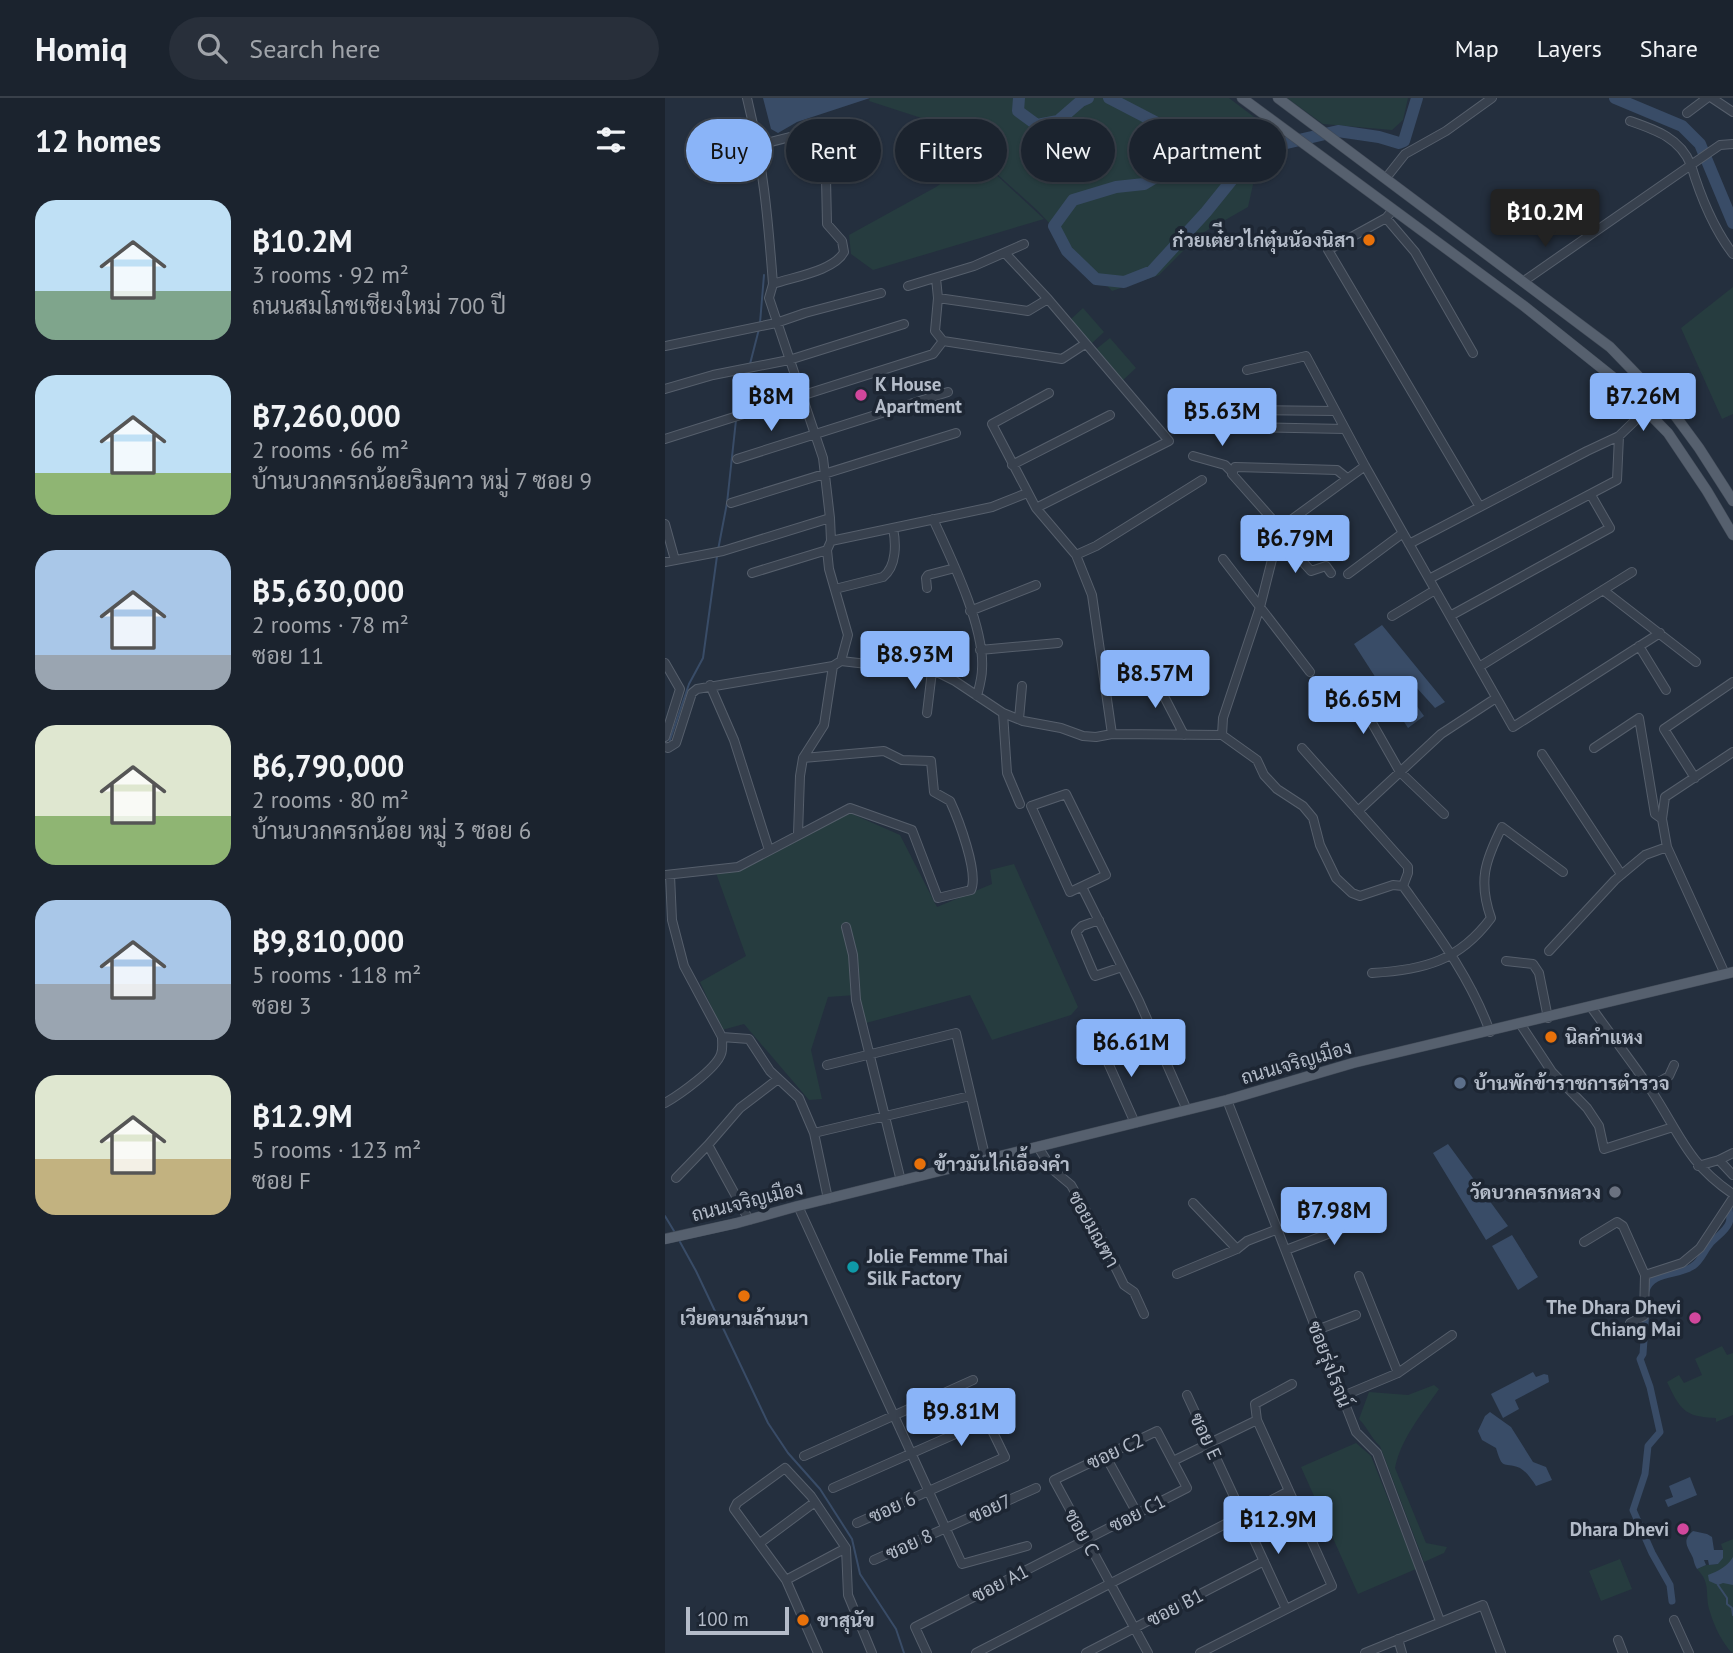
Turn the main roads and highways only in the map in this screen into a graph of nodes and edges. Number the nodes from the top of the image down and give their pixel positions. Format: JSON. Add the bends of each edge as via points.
{"nodes":[{"id":1,"x":1243,"y":98,"type":"edge"},
{"id":2,"x":1278,"y":98,"type":"edge"},
{"id":3,"x":1733,"y":501,"type":"edge"},
{"id":4,"x":1733,"y":535,"type":"edge"},
{"id":5,"x":1729,"y":973,"type":"edge"},
{"id":6,"x":665,"y":1239,"type":"edge"}],
"edges":[{"from":1,"to":4,"type":"main road","via":[[1389,214],[1524,306],[1614,378],[1668,433]]},
{"from":2,"to":3,"type":"main road","via":[[1610,347],[1671,410]]},
{"from":5,"to":6,"type":"main road","name":"ถนนเจริญเมือง","via":[[1353,1063],[1227,1100]]}]}
